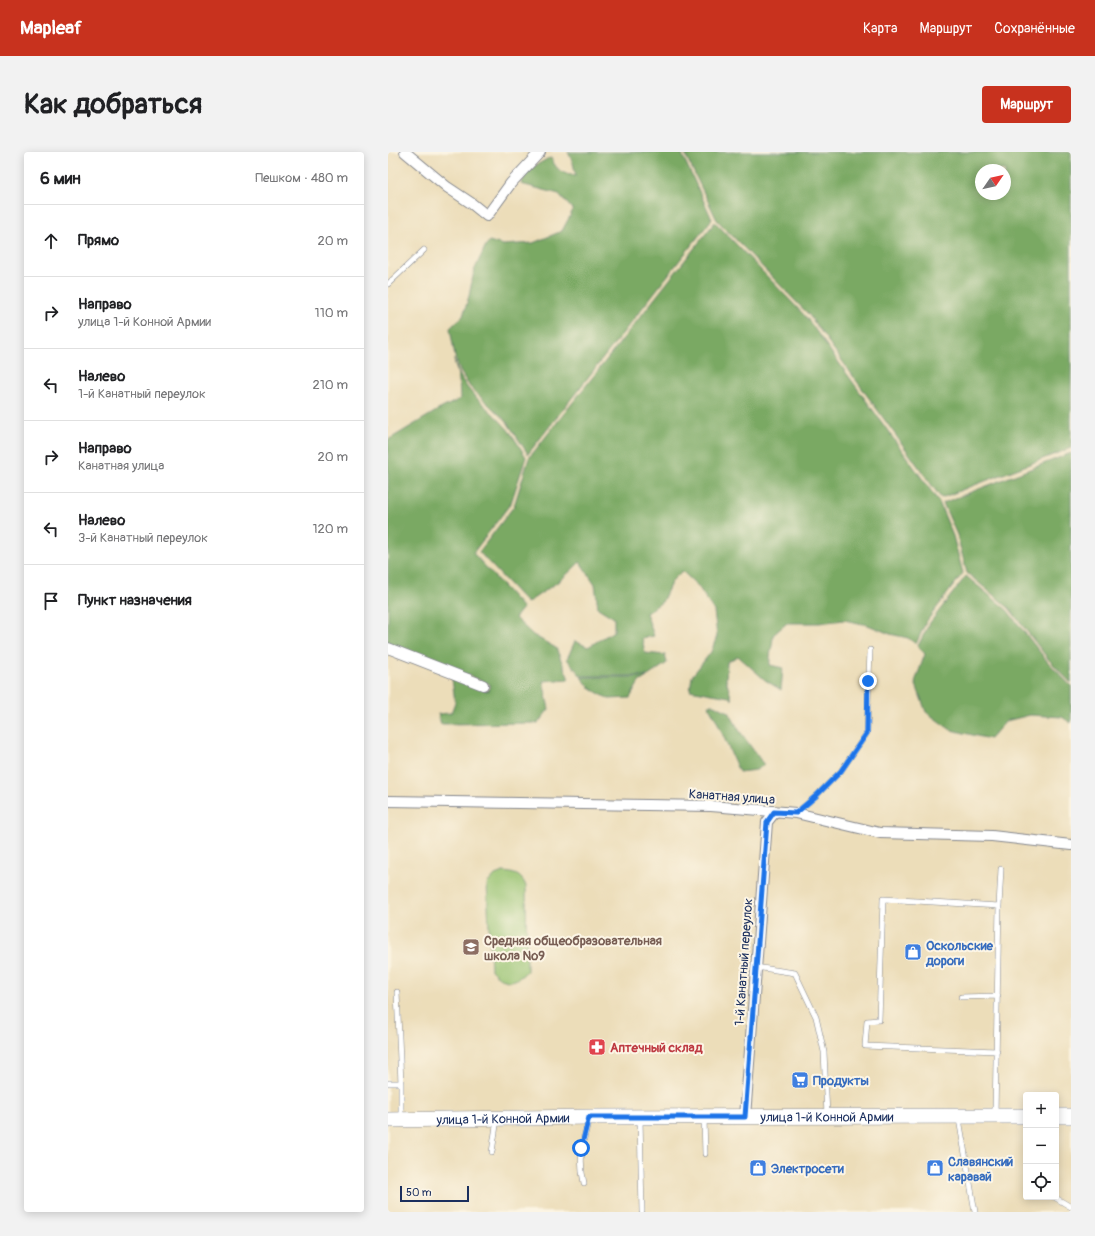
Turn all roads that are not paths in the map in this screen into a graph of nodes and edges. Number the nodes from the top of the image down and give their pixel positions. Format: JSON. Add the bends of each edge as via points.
{"nodes":[{"id":1,"x":405,"y":152,"type":"edge"},
{"id":2,"x":540,"y":152,"type":"edge"},
{"id":3,"x":424,"y":250,"type":"dead end"},
{"id":4,"x":388,"y":284,"type":"edge"},
{"id":5,"x":388,"y":648,"type":"edge"},
{"id":6,"x":870,"y":650,"type":"dead end"},
{"id":7,"x":483,"y":685,"type":"dead end"},
{"id":8,"x":388,"y":801,"type":"edge"},
{"id":9,"x":774,"y":812,"type":"junction"},
{"id":10,"x":796,"y":813,"type":"junction"},
{"id":11,"x":1071,"y":845,"type":"edge"},
{"id":12,"x":1002,"y":869,"type":"dead end"},
{"id":13,"x":999,"y":906,"type":"junction"},
{"id":14,"x":755,"y":967,"type":"junction"},
{"id":15,"x":397,"y":992,"type":"dead end"},
{"id":16,"x":998,"y":996,"type":"junction"},
{"id":17,"x":961,"y":997,"type":"dead end"},
{"id":18,"x":997,"y":1051,"type":"junction"},
{"id":19,"x":388,"y":1083,"type":"edge"},
{"id":20,"x":401,"y":1083,"type":"junction"},
{"id":21,"x":827,"y":1116,"type":"junction"},
{"id":22,"x":958,"y":1116,"type":"junction"},
{"id":23,"x":995,"y":1116,"type":"junction"},
{"id":24,"x":1023,"y":1116,"type":"edge"},
{"id":25,"x":1059,"y":1116,"type":"edge"},
{"id":26,"x":1071,"y":1116,"type":"edge"},
{"id":27,"x":589,"y":1117,"type":"junction"},
{"id":28,"x":640,"y":1117,"type":"junction"},
{"id":29,"x":704,"y":1117,"type":"junction"},
{"id":30,"x":745,"y":1117,"type":"junction"},
{"id":31,"x":497,"y":1118,"type":"junction"},
{"id":32,"x":394,"y":1120,"type":"edge"},
{"id":33,"x":492,"y":1152,"type":"dead end"},
{"id":34,"x":705,"y":1154,"type":"dead end"},
{"id":35,"x":584,"y":1183,"type":"dead end"},
{"id":36,"x":1059,"y":1200,"type":"edge"},
{"id":37,"x":1071,"y":1207,"type":"edge"},
{"id":38,"x":642,"y":1212,"type":"edge"},
{"id":39,"x":975,"y":1212,"type":"edge"}],
"edges":[{"from":1,"to":2,"type":"street","via":[[487,216],[511,183]]},
{"from":3,"to":4,"type":"lane"},
{"from":5,"to":7,"type":"street"},
{"from":6,"to":10,"type":"lane","via":[[867,733],[841,771]]},
{"from":8,"to":9,"type":"street","name":"Канатная улица","via":[[711,806]]},
{"from":9,"to":10,"type":"street","name":"Канатная улица"},
{"from":9,"to":14,"type":"street","name":"1-й Канатный переулок","via":[[767,822]]},
{"from":10,"to":11,"type":"street","name":"Канатная улица","via":[[880,833],[992,836]]},
{"from":12,"to":13,"type":"lane"},
{"from":13,"to":16,"type":"lane"},
{"from":13,"to":18,"type":"lane","via":[[883,898],[879,1020],[867,1021],[865,1046]]},
{"from":14,"to":21,"type":"lane","via":[[795,973],[816,1017],[824,1052]]},
{"from":14,"to":30,"type":"street","name":"1-й Канатный переулок"},
{"from":15,"to":20,"type":"lane"},
{"from":16,"to":17,"type":"lane"},
{"from":16,"to":18,"type":"lane"},
{"from":18,"to":23,"type":"lane"},
{"from":19,"to":20,"type":"lane"},
{"from":20,"to":32,"type":"lane"},
{"from":21,"to":22,"type":"main road","name":"улица 1-й Конной Армии"},
{"from":21,"to":30,"type":"main road","name":"улица 1-й Конной Армии"},
{"from":22,"to":23,"type":"main road","name":"улица 1-й Конной Армии"},
{"from":22,"to":39,"type":"lane"},
{"from":23,"to":24,"type":"main road","name":"улица 1-й Конной Армии"},
{"from":25,"to":26,"type":"main road"},
{"from":27,"to":28,"type":"main road","name":"улица 1-й Конной Армии"},
{"from":27,"to":31,"type":"main road","name":"улица 1-й Конной Армии"},
{"from":27,"to":35,"type":"lane","via":[[581,1153]]},
{"from":28,"to":29,"type":"main road","name":"улица 1-й Конной Армии"},
{"from":28,"to":38,"type":"lane"},
{"from":29,"to":30,"type":"main road","name":"улица 1-й Конной Армии"},
{"from":29,"to":34,"type":"lane"},
{"from":31,"to":32,"type":"main road","name":"улица 1-й Конной Армии"},
{"from":31,"to":33,"type":"lane"},
{"from":36,"to":37,"type":"lane"}]}
